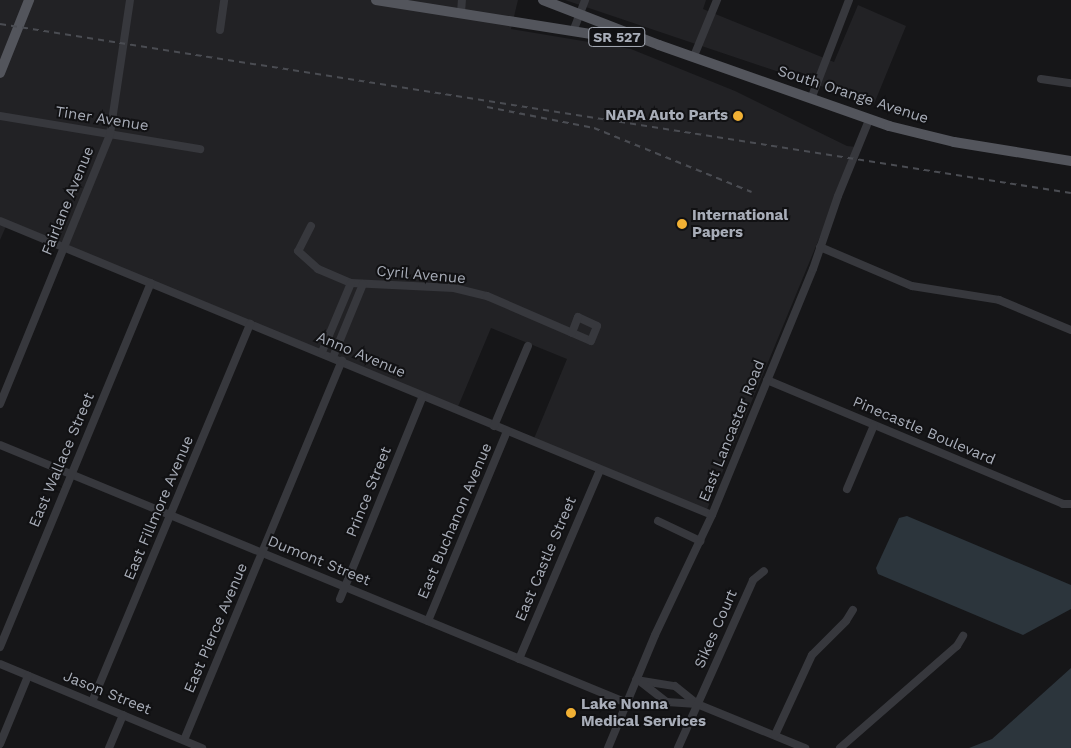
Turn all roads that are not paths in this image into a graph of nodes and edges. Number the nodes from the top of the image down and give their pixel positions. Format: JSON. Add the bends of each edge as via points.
{"nodes":[{"id":1,"x":29,"y":0,"type":"edge"},
{"id":2,"x":130,"y":0,"type":"edge"},
{"id":3,"x":224,"y":0,"type":"edge"},
{"id":4,"x":376,"y":0,"type":"edge"},
{"id":5,"x":462,"y":0,"type":"edge"},
{"id":6,"x":543,"y":0,"type":"edge"},
{"id":7,"x":586,"y":0,"type":"edge"},
{"id":8,"x":717,"y":0,"type":"edge"},
{"id":9,"x":849,"y":0,"type":"edge"},
{"id":10,"x":461,"y":13,"type":"junction"},
{"id":11,"x":580,"y":14,"type":"junction"},
{"id":12,"x":574,"y":29,"type":"junction"},
{"id":13,"x":220,"y":30,"type":"dead end"},
{"id":14,"x":660,"y":45,"type":"junction"},
{"id":15,"x":694,"y":56,"type":"junction"},
{"id":16,"x":0,"y":73,"type":"edge"},
{"id":17,"x":1041,"y":80,"type":"dead end"},
{"id":18,"x":1071,"y":83,"type":"edge"},
{"id":19,"x":810,"y":98,"type":"junction"},
{"id":20,"x":0,"y":116,"type":"edge"},
{"id":21,"x":870,"y":120,"type":"junction"},
{"id":22,"x":110,"y":134,"type":"junction"},
{"id":23,"x":200,"y":149,"type":"dead end"},
{"id":24,"x":1071,"y":161,"type":"edge"},
{"id":25,"x":0,"y":221,"type":"edge"},
{"id":26,"x":311,"y":226,"type":"dead end"},
{"id":27,"x":820,"y":247,"type":"junction"},
{"id":28,"x":65,"y":248,"type":"junction"},
{"id":29,"x":151,"y":283,"type":"junction"},
{"id":30,"x":351,"y":283,"type":"junction"},
{"id":31,"x":363,"y":284,"type":"junction"},
{"id":32,"x":250,"y":324,"type":"junction"},
{"id":33,"x":1071,"y":330,"type":"edge"},
{"id":34,"x":572,"y":333,"type":"dead end"},
{"id":35,"x":327,"y":340,"type":"junction"},
{"id":36,"x":339,"y":342,"type":"junction"},
{"id":37,"x":528,"y":346,"type":"dead end"},
{"id":38,"x":322,"y":352,"type":"junction"},
{"id":39,"x":333,"y":357,"type":"junction"},
{"id":40,"x":342,"y":361,"type":"junction"},
{"id":41,"x":767,"y":380,"type":"junction"},
{"id":42,"x":423,"y":396,"type":"junction"},
{"id":43,"x":0,"y":404,"type":"edge"},
{"id":44,"x":874,"y":425,"type":"junction"},
{"id":45,"x":494,"y":426,"type":"junction"},
{"id":46,"x":507,"y":431,"type":"junction"},
{"id":47,"x":0,"y":445,"type":"edge"},
{"id":48,"x":600,"y":470,"type":"junction"},
{"id":49,"x":71,"y":473,"type":"junction"},
{"id":50,"x":847,"y":489,"type":"dead end"},
{"id":51,"x":1071,"y":504,"type":"edge"},
{"id":52,"x":171,"y":514,"type":"junction"},
{"id":53,"x":712,"y":515,"type":"junction"},
{"id":54,"x":658,"y":521,"type":"dead end"},
{"id":55,"x":700,"y":541,"type":"junction"},
{"id":56,"x":262,"y":553,"type":"junction"},
{"id":57,"x":764,"y":570,"type":"dead end"},
{"id":58,"x":345,"y":587,"type":"junction"},
{"id":59,"x":340,"y":599,"type":"dead end"},
{"id":60,"x":853,"y":610,"type":"dead end"},
{"id":61,"x":428,"y":621,"type":"junction"},
{"id":62,"x":963,"y":636,"type":"dead end"},
{"id":63,"x":0,"y":647,"type":"edge"},
{"id":64,"x":518,"y":659,"type":"junction"},
{"id":65,"x":0,"y":664,"type":"edge"},
{"id":66,"x":28,"y":676,"type":"junction"},
{"id":67,"x":636,"y":680,"type":"junction"},
{"id":68,"x":681,"y":690,"type":"junction"},
{"id":69,"x":92,"y":702,"type":"junction"},
{"id":70,"x":627,"y":703,"type":"junction"},
{"id":71,"x":676,"y":703,"type":"junction"},
{"id":72,"x":697,"y":704,"type":"junction"},
{"id":73,"x":123,"y":715,"type":"junction"},
{"id":74,"x":774,"y":735,"type":"junction"},
{"id":75,"x":184,"y":740,"type":"junction"},
{"id":76,"x":0,"y":744,"type":"edge"},
{"id":77,"x":109,"y":748,"type":"edge"},
{"id":78,"x":202,"y":748,"type":"edge"},
{"id":79,"x":608,"y":748,"type":"edge"},
{"id":80,"x":678,"y":748,"type":"edge"},
{"id":81,"x":805,"y":748,"type":"edge"},
{"id":82,"x":840,"y":748,"type":"edge"}],
"edges":[{"from":1,"to":16,"type":"main road"},
{"from":2,"to":22,"type":"street","name":"Fairlane Avenue"},
{"from":3,"to":13,"type":"street"},
{"from":4,"to":10,"type":"main road","name":"South Orange Avenue","number":"SR 527"},
{"from":5,"to":10,"type":"street"},
{"from":6,"to":11,"type":"main road","number":"SR 527"},
{"from":7,"to":11,"type":"street"},
{"from":8,"to":15,"type":"street"},
{"from":9,"to":19,"type":"street"},
{"from":10,"to":12,"type":"main road","name":"South Orange Avenue","number":"SR 527"},
{"from":11,"to":12,"type":"street"},
{"from":11,"to":14,"type":"main road","name":"South Orange Avenue","number":"SR 527"},
{"from":12,"to":14,"type":"main road","name":"South Orange Avenue","number":"SR 527"},
{"from":14,"to":15,"type":"main road","name":"South Orange Avenue","number":"SR 527"},
{"from":15,"to":19,"type":"main road","name":"South Orange Avenue","number":"SR 527"},
{"from":17,"to":18,"type":"street"},
{"from":19,"to":21,"type":"main road","name":"South Orange Avenue","number":"SR 527"},
{"from":20,"to":22,"type":"street","name":"Tiner Avenue"},
{"from":21,"to":24,"type":"main road","name":"South Orange Avenue","number":"SR 527","via":[[954,142]]},
{"from":21,"to":27,"type":"street","name":"East Lancaster Road"},
{"from":22,"to":23,"type":"street","name":"Tiner Avenue"},
{"from":22,"to":28,"type":"street","name":"Fairlane Avenue"},
{"from":25,"to":28,"type":"street","name":"Anno Avenue"},
{"from":26,"to":30,"type":"street","name":"Cyril Avenue","via":[[298,250],[318,269]]},
{"from":27,"to":33,"type":"street","via":[[912,286],[999,300]]},
{"from":27,"to":41,"type":"street","name":"East Lancaster Road"},
{"from":28,"to":29,"type":"street","name":"Anno Avenue"},
{"from":28,"to":43,"type":"street","name":"Fairlane Avenue"},
{"from":29,"to":32,"type":"street","name":"Anno Avenue"},
{"from":29,"to":49,"type":"street","name":"East Wallace Street"},
{"from":30,"to":31,"type":"street","name":"Cyril Avenue"},
{"from":30,"to":35,"type":"street"},
{"from":31,"to":34,"type":"street","name":"Cyril Avenue","via":[[454,288],[487,296]]},
{"from":31,"to":36,"type":"street"},
{"from":32,"to":38,"type":"street","name":"Anno Avenue"},
{"from":32,"to":52,"type":"street","name":"East Fillmore Avenue"},
{"from":35,"to":36,"type":"street"},
{"from":35,"to":38,"type":"street"},
{"from":36,"to":39,"type":"street"},
{"from":37,"to":45,"type":"street"},
{"from":38,"to":39,"type":"street","name":"Anno Avenue"},
{"from":39,"to":40,"type":"street","name":"Anno Avenue"},
{"from":40,"to":42,"type":"street","name":"Anno Avenue"},
{"from":40,"to":56,"type":"street","name":"East Pierce Avenue"},
{"from":41,"to":44,"type":"street","name":"Pinecastle Boulevard"},
{"from":41,"to":53,"type":"street","name":"East Lancaster Road"},
{"from":42,"to":45,"type":"street","name":"Anno Avenue"},
{"from":42,"to":58,"type":"street","name":"Prince Street"},
{"from":44,"to":50,"type":"street"},
{"from":44,"to":51,"type":"street","name":"Pinecastle Boulevard","via":[[1063,504]]},
{"from":45,"to":46,"type":"street","name":"Anno Avenue"},
{"from":46,"to":48,"type":"street","name":"Anno Avenue"},
{"from":46,"to":61,"type":"street","name":"East Buchanon Avenue"},
{"from":47,"to":49,"type":"street","name":"Dumont Street"},
{"from":48,"to":53,"type":"street","name":"Anno Avenue"},
{"from":48,"to":64,"type":"street","name":"East Castle Street"},
{"from":49,"to":52,"type":"street","name":"Dumont Street"},
{"from":49,"to":63,"type":"street","name":"East Wallace Street"},
{"from":52,"to":56,"type":"street","name":"Dumont Street"},
{"from":52,"to":69,"type":"street","name":"East Fillmore Avenue"},
{"from":53,"to":55,"type":"street","name":"East Lancaster Road"},
{"from":54,"to":55,"type":"street"},
{"from":55,"to":67,"type":"street","name":"East Lancaster Road"},
{"from":56,"to":58,"type":"street","name":"Dumont Street"},
{"from":56,"to":75,"type":"street","name":"East Pierce Avenue"},
{"from":57,"to":72,"type":"street","name":"Sikes Court","via":[[753,580]]},
{"from":58,"to":59,"type":"street","name":"Prince Street"},
{"from":58,"to":61,"type":"street","name":"Dumont Street"},
{"from":60,"to":74,"type":"street","via":[[812,655]]},
{"from":61,"to":64,"type":"street","name":"Dumont Street"},
{"from":62,"to":82,"type":"street","via":[[956,646]]},
{"from":64,"to":70,"type":"street","name":"Dumont Street"},
{"from":65,"to":66,"type":"street","name":"Jason Street"},
{"from":66,"to":69,"type":"street","name":"Jason Street"},
{"from":66,"to":76,"type":"street"},
{"from":67,"to":68,"type":"street","via":[[672,685]]},
{"from":67,"to":70,"type":"street","name":"East Lancaster Road"},
{"from":67,"to":71,"type":"street","via":[[664,700]]},
{"from":68,"to":71,"type":"street"},
{"from":68,"to":72,"type":"street"},
{"from":69,"to":73,"type":"street","name":"Jason Street"},
{"from":70,"to":79,"type":"street","name":"East Lancaster Road"},
{"from":71,"to":72,"type":"street"},
{"from":72,"to":74,"type":"street"},
{"from":72,"to":80,"type":"street","name":"Sikes Court"},
{"from":73,"to":75,"type":"street","name":"Jason Street"},
{"from":73,"to":77,"type":"street"},
{"from":74,"to":81,"type":"street"},
{"from":75,"to":78,"type":"street","name":"Jason Street"}]}
